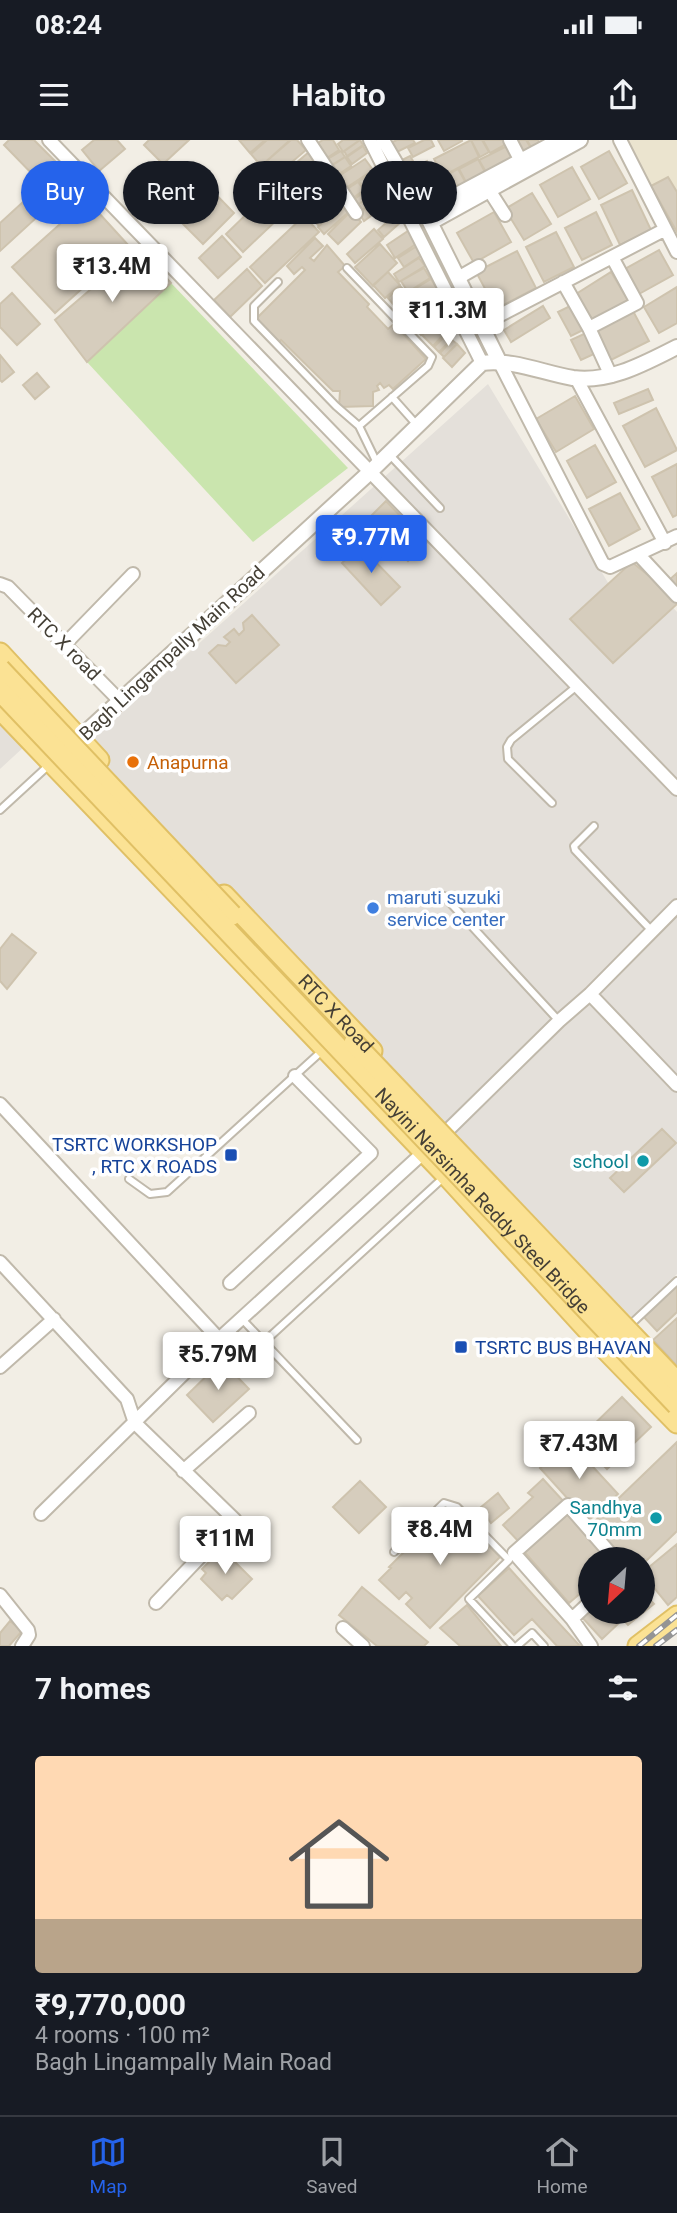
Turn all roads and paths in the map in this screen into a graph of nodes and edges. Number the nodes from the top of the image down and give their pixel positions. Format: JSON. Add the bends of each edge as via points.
{"nodes":[{"id":1,"x":49,"y":140,"type":"edge"},
{"id":2,"x":370,"y":140,"type":"edge"},
{"id":3,"x":383,"y":140,"type":"edge"},
{"id":4,"x":510,"y":140,"type":"edge"},
{"id":5,"x":560,"y":140,"type":"edge"},
{"id":6,"x":580,"y":140,"type":"edge"},
{"id":7,"x":620,"y":140,"type":"edge"},
{"id":8,"x":311,"y":141,"type":"edge"},
{"id":9,"x":395,"y":161,"type":"edge"},
{"id":10,"x":523,"y":165,"type":"junction"},
{"id":11,"x":489,"y":190,"type":"junction"},
{"id":12,"x":457,"y":201,"type":"edge"},
{"id":13,"x":457,"y":204,"type":"edge"},
{"id":14,"x":356,"y":213,"type":"dead end"},
{"id":15,"x":505,"y":215,"type":"dead end"},
{"id":16,"x":431,"y":224,"type":"edge"},
{"id":17,"x":664,"y":230,"type":"junction"},
{"id":18,"x":677,"y":252,"type":"edge"},
{"id":19,"x":612,"y":257,"type":"junction"},
{"id":20,"x":479,"y":266,"type":"dead end"},
{"id":21,"x":347,"y":268,"type":"dead end"},
{"id":22,"x":458,"y":278,"type":"junction"},
{"id":23,"x":278,"y":282,"type":"dead end"},
{"id":24,"x":563,"y":282,"type":"junction"},
{"id":25,"x":481,"y":325,"type":"junction"},
{"id":26,"x":589,"y":328,"type":"junction"},
{"id":27,"x":677,"y":347,"type":"edge"},
{"id":28,"x":499,"y":361,"type":"junction"},
{"id":29,"x":482,"y":363,"type":"junction"},
{"id":30,"x":611,"y":376,"type":"junction"},
{"id":31,"x":576,"y":378,"type":"junction"},
{"id":32,"x":392,"y":397,"type":"junction"},
{"id":33,"x":359,"y":426,"type":"junction"},
{"id":34,"x":418,"y":426,"type":"junction"},
{"id":35,"x":389,"y":453,"type":"junction"},
{"id":36,"x":374,"y":468,"type":"junction"},
{"id":37,"x":440,"y":509,"type":"dead end"},
{"id":38,"x":677,"y":536,"type":"edge"},
{"id":39,"x":665,"y":543,"type":"junction"},
{"id":40,"x":638,"y":554,"type":"junction"},
{"id":41,"x":133,"y":574,"type":"dead end"},
{"id":42,"x":4,"y":586,"type":"edge"},
{"id":43,"x":677,"y":596,"type":"edge"},
{"id":44,"x":65,"y":644,"type":"junction"},
{"id":45,"x":0,"y":653,"type":"edge"},
{"id":46,"x":0,"y":669,"type":"edge"},
{"id":47,"x":577,"y":686,"type":"junction"},
{"id":48,"x":0,"y":691,"type":"edge"},
{"id":49,"x":120,"y":701,"type":"junction"},
{"id":50,"x":0,"y":709,"type":"edge"},
{"id":51,"x":79,"y":739,"type":"junction"},
{"id":52,"x":50,"y":764,"type":"junction"},
{"id":53,"x":677,"y":789,"type":"edge"},
{"id":54,"x":552,"y":803,"type":"dead end"},
{"id":55,"x":0,"y":810,"type":"edge"},
{"id":56,"x":594,"y":826,"type":"dead end"},
{"id":57,"x":444,"y":896,"type":"dead end"},
{"id":58,"x":677,"y":906,"type":"edge"},
{"id":59,"x":652,"y":931,"type":"junction"},
{"id":60,"x":590,"y":994,"type":"junction"},
{"id":61,"x":559,"y":1021,"type":"junction"},
{"id":62,"x":325,"y":1049,"type":"junction"},
{"id":63,"x":295,"y":1076,"type":"junction"},
{"id":64,"x":677,"y":1085,"type":"edge"},
{"id":65,"x":0,"y":1104,"type":"edge"},
{"id":66,"x":447,"y":1131,"type":"junction"},
{"id":67,"x":423,"y":1152,"type":"junction"},
{"id":68,"x":446,"y":1175,"type":"junction"},
{"id":69,"x":129,"y":1179,"type":"dead end"},
{"id":70,"x":0,"y":1262,"type":"edge"},
{"id":71,"x":677,"y":1281,"type":"edge"},
{"id":72,"x":230,"y":1283,"type":"dead end"},
{"id":73,"x":241,"y":1318,"type":"junction"},
{"id":74,"x":54,"y":1319,"type":"junction"},
{"id":75,"x":631,"y":1324,"type":"junction"},
{"id":76,"x":219,"y":1339,"type":"junction"},
{"id":77,"x":264,"y":1342,"type":"junction"},
{"id":78,"x":0,"y":1367,"type":"edge"},
{"id":79,"x":677,"y":1371,"type":"edge"},
{"id":80,"x":677,"y":1382,"type":"edge"},
{"id":81,"x":677,"y":1405,"type":"edge"},
{"id":82,"x":249,"y":1413,"type":"dead end"},
{"id":83,"x":135,"y":1423,"type":"junction"},
{"id":84,"x":677,"y":1423,"type":"edge"},
{"id":85,"x":357,"y":1440,"type":"dead end"},
{"id":86,"x":183,"y":1471,"type":"junction"},
{"id":87,"x":40,"y":1514,"type":"dead end"},
{"id":88,"x":605,"y":1547,"type":"edge"},
{"id":89,"x":394,"y":1552,"type":"dead end"},
{"id":90,"x":0,"y":1594,"type":"edge"},
{"id":91,"x":156,"y":1603,"type":"dead end"},
{"id":92,"x":578,"y":1613,"type":"edge"},
{"id":93,"x":677,"y":1616,"type":"edge"},
{"id":94,"x":572,"y":1619,"type":"junction"},
{"id":95,"x":343,"y":1628,"type":"dead end"},
{"id":96,"x":22,"y":1646,"type":"edge"},
{"id":97,"x":363,"y":1646,"type":"edge"},
{"id":98,"x":515,"y":1646,"type":"edge"},
{"id":99,"x":544,"y":1646,"type":"edge"},
{"id":100,"x":591,"y":1646,"type":"edge"},
{"id":101,"x":638,"y":1646,"type":"edge"}],
"edges":[{"from":1,"to":36,"type":"street"},
{"from":2,"to":29,"type":"street"},
{"from":3,"to":9,"type":"street"},
{"from":4,"to":10,"type":"street"},
{"from":5,"to":10,"type":"street"},
{"from":6,"to":10,"type":"street"},
{"from":7,"to":17,"type":"street"},
{"from":8,"to":14,"type":"street"},
{"from":10,"to":11,"type":"street"},
{"from":10,"to":12,"type":"street"},
{"from":11,"to":13,"type":"street"},
{"from":11,"to":15,"type":"street"},
{"from":16,"to":22,"type":"street"},
{"from":17,"to":18,"type":"street"},
{"from":17,"to":19,"type":"street"},
{"from":19,"to":24,"type":"street"},
{"from":19,"to":26,"type":"street","via":[[637,303]]},
{"from":20,"to":22,"type":"street"},
{"from":21,"to":32,"type":"lane","via":[[432,357],[428,366]]},
{"from":22,"to":25,"type":"street"},
{"from":23,"to":33,"type":"lane","via":[[254,306],[254,321]]},
{"from":24,"to":25,"type":"street"},
{"from":24,"to":26,"type":"street"},
{"from":25,"to":28,"type":"street"},
{"from":26,"to":30,"type":"street"},
{"from":27,"to":30,"type":"street"},
{"from":28,"to":29,"type":"street"},
{"from":28,"to":31,"type":"street"},
{"from":28,"to":40,"type":"street","via":[[603,564],[611,567]]},
{"from":29,"to":34,"type":"street","name":"Bagh Lingampally Main Road"},
{"from":30,"to":31,"type":"street"},
{"from":31,"to":39,"type":"street"},
{"from":32,"to":33,"type":"lane"},
{"from":32,"to":34,"type":"lane"},
{"from":33,"to":36,"type":"lane"},
{"from":34,"to":35,"type":"street","name":"Bagh Lingampally Main Road"},
{"from":35,"to":36,"type":"street","name":"Bagh Lingampally Main Road"},
{"from":35,"to":37,"type":"lane"},
{"from":36,"to":47,"type":"street"},
{"from":36,"to":49,"type":"street","name":"Bagh Lingampally Main Road"},
{"from":38,"to":39,"type":"street"},
{"from":39,"to":40,"type":"street"},
{"from":40,"to":43,"type":"street"},
{"from":41,"to":44,"type":"street"},
{"from":42,"to":44,"type":"street","name":"RTC X road"},
{"from":44,"to":49,"type":"street","name":"RTC X road"},
{"from":45,"to":51,"type":"main road","name":"RTC X Road"},
{"from":46,"to":80,"type":"main road","name":"Nayini Narsimha Reddy Steel Bridge","bridge":true},
{"from":47,"to":53,"type":"street"},
{"from":47,"to":54,"type":"lane","via":[[507,747],[508,759]]},
{"from":48,"to":81,"type":"main road","name":"Nayini Narsimha Reddy Steel Bridge","bridge":true},
{"from":49,"to":51,"type":"street","name":"Bagh Lingampally Main Road"},
{"from":50,"to":52,"type":"main road","name":"RTC X Road"},
{"from":51,"to":52,"type":"street","name":"Bagh Lingampally Main Road"},
{"from":51,"to":66,"type":"main road","name":"RTC X Road"},
{"from":52,"to":55,"type":"lane"},
{"from":52,"to":62,"type":"main road","name":"RTC X Road"},
{"from":56,"to":59,"type":"lane","via":[[575,850]]},
{"from":57,"to":61,"type":"lane"},
{"from":58,"to":59,"type":"street"},
{"from":59,"to":60,"type":"street"},
{"from":60,"to":61,"type":"street"},
{"from":60,"to":64,"type":"street"},
{"from":61,"to":66,"type":"street"},
{"from":62,"to":63,"type":"lane"},
{"from":62,"to":67,"type":"main road","name":"RTC X Road"},
{"from":63,"to":69,"type":"lane","via":[[167,1192],[150,1194]]},
{"from":63,"to":72,"type":"street","via":[[371,1153]]},
{"from":65,"to":76,"type":"street"},
{"from":66,"to":67,"type":"street"},
{"from":66,"to":75,"type":"main road","name":"RTC X Road"},
{"from":67,"to":68,"type":"main road","name":"RTC X Road"},
{"from":67,"to":73,"type":"street"},
{"from":68,"to":77,"type":"lane"},
{"from":68,"to":84,"type":"main road","name":"RTC X Road"},
{"from":70,"to":74,"type":"street"},
{"from":71,"to":75,"type":"lane"},
{"from":73,"to":76,"type":"street"},
{"from":73,"to":77,"type":"lane"},
{"from":74,"to":78,"type":"street"},
{"from":74,"to":83,"type":"street","via":[[127,1399]]},
{"from":75,"to":79,"type":"main road","name":"RTC X Road"},
{"from":76,"to":83,"type":"street"},
{"from":77,"to":85,"type":"lane"},
{"from":82,"to":86,"type":"street"},
{"from":83,"to":86,"type":"street"},
{"from":83,"to":87,"type":"street"},
{"from":86,"to":91,"type":"street","via":[[235,1520]]},
{"from":88,"to":94,"type":"street","via":[[568,1505],[514,1553]]},
{"from":89,"to":98,"type":"lane","via":[[444,1503],[457,1507],[509,1560],[469,1599]]},
{"from":90,"to":96,"type":"street","via":[[28,1630]]},
{"from":92,"to":94,"type":"street"},
{"from":93,"to":101,"type":"main road"},
{"from":94,"to":100,"type":"street"},
{"from":95,"to":97,"type":"street"},
{"from":98,"to":99,"type":"lane","via":[[532,1633]]}]}
